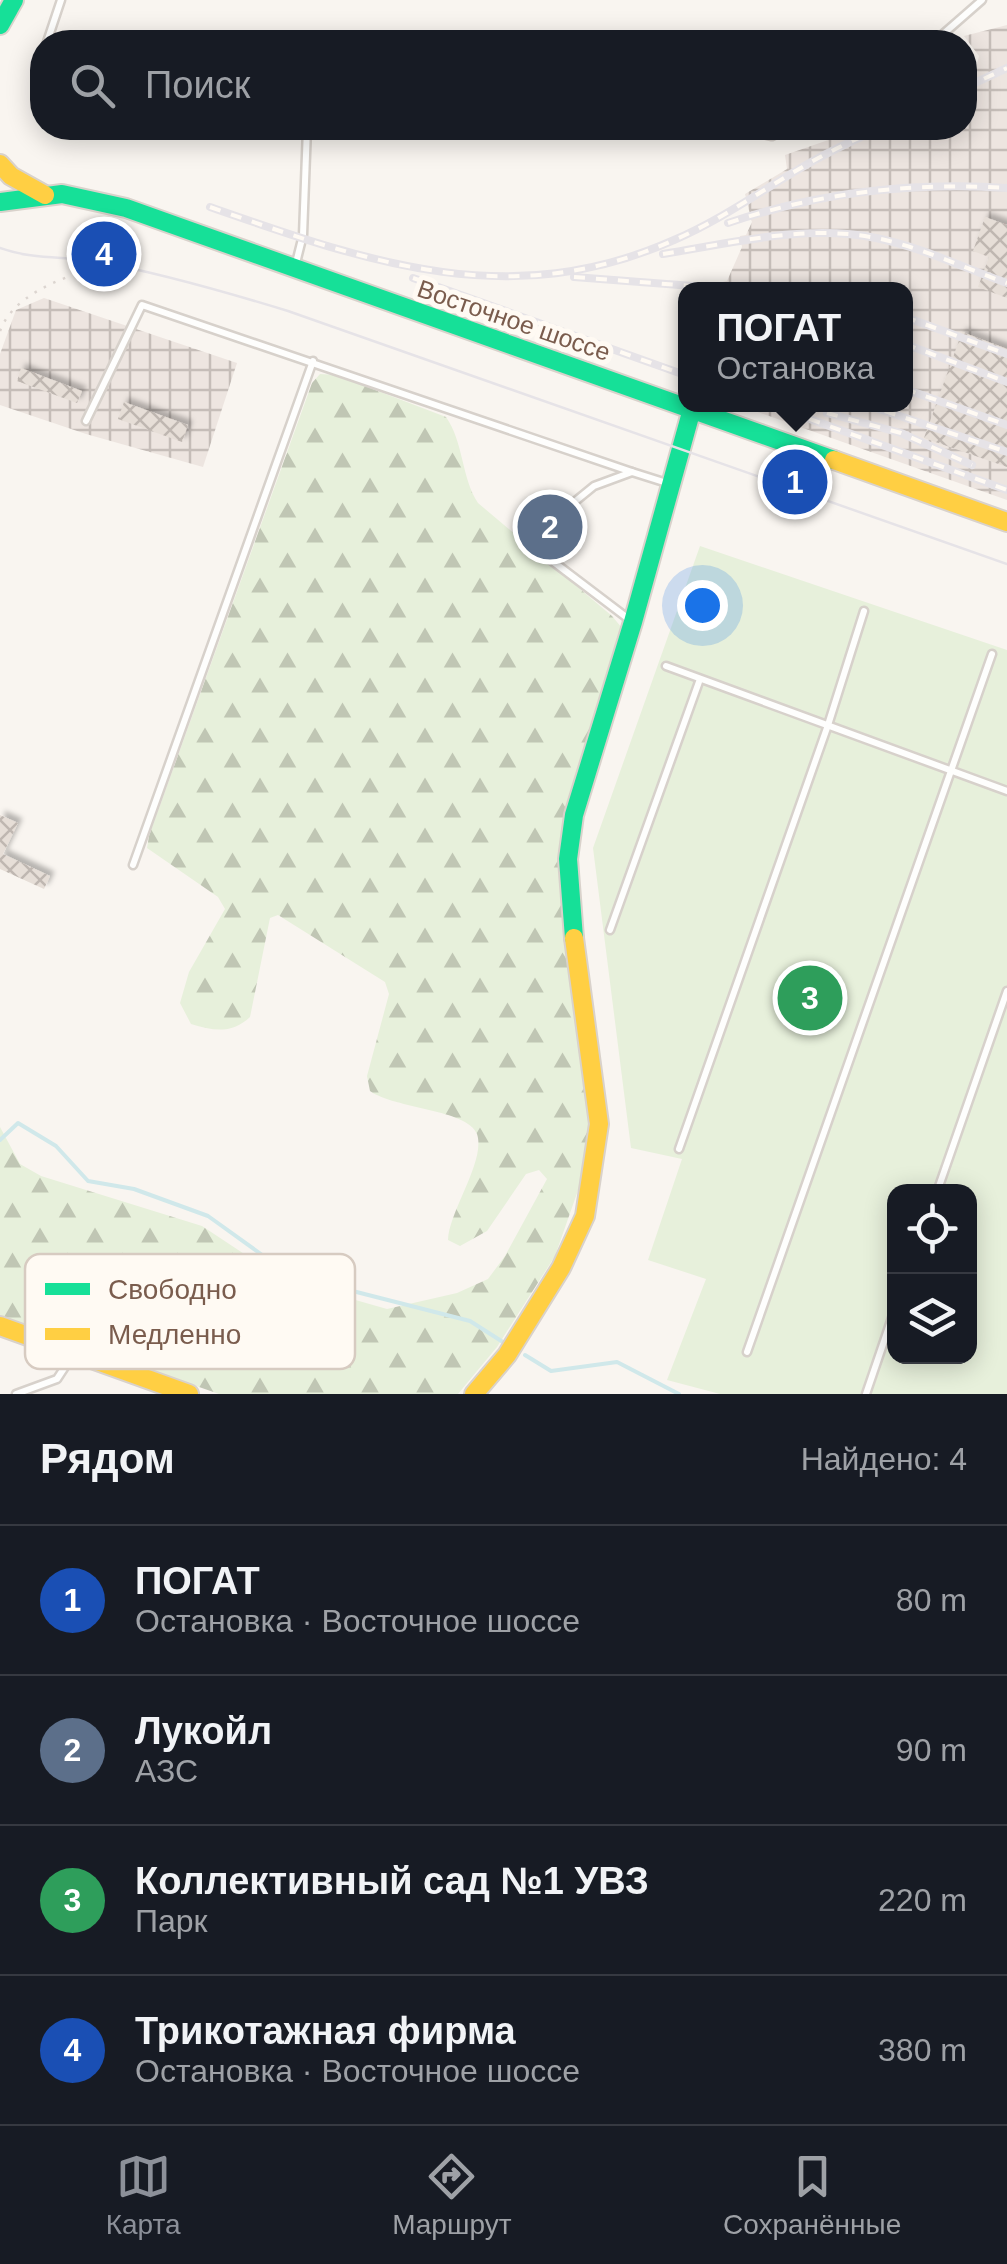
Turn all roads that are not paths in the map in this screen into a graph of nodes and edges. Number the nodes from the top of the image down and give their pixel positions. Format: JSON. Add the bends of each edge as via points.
{"nodes":[{"id":1,"x":14,"y":0,"type":"edge"},
{"id":2,"x":61,"y":0,"type":"edge"},
{"id":3,"x":982,"y":0,"type":"edge"},
{"id":4,"x":0,"y":25,"type":"edge"},
{"id":5,"x":50,"y":30,"type":"edge"},
{"id":6,"x":948,"y":30,"type":"edge"},
{"id":7,"x":306,"y":140,"type":"edge"},
{"id":8,"x":0,"y":164,"type":"edge"},
{"id":9,"x":45,"y":195,"type":"junction"},
{"id":10,"x":0,"y":202,"type":"edge"},
{"id":11,"x":294,"y":269,"type":"junction"},
{"id":12,"x":313,"y":361,"type":"junction"},
{"id":13,"x":678,"y":405,"type":"edge"},
{"id":14,"x":691,"y":412,"type":"edge"},
{"id":15,"x":698,"y":412,"type":"edge"},
{"id":16,"x":86,"y":422,"type":"dead end"},
{"id":17,"x":632,"y":472,"type":"junction"},
{"id":18,"x":672,"y":484,"type":"junction"},
{"id":19,"x":1007,"y":522,"type":"edge"},
{"id":20,"x":864,"y":611,"type":"dead end"},
{"id":21,"x":633,"y":622,"type":"junction"},
{"id":22,"x":992,"y":654,"type":"dead end"},
{"id":23,"x":666,"y":666,"type":"dead end"},
{"id":24,"x":700,"y":678,"type":"junction"},
{"id":25,"x":828,"y":725,"type":"junction"},
{"id":26,"x":950,"y":770,"type":"junction"},
{"id":27,"x":1007,"y":790,"type":"edge"},
{"id":28,"x":133,"y":866,"type":"dead end"},
{"id":29,"x":610,"y":930,"type":"dead end"},
{"id":30,"x":1007,"y":991,"type":"edge"},
{"id":31,"x":679,"y":1149,"type":"dead end"},
{"id":32,"x":940,"y":1184,"type":"edge"},
{"id":33,"x":0,"y":1326,"type":"edge"},
{"id":34,"x":887,"y":1332,"type":"edge"},
{"id":35,"x":25,"y":1335,"type":"edge"},
{"id":36,"x":746,"y":1352,"type":"dead end"},
{"id":37,"x":63,"y":1369,"type":"edge"},
{"id":38,"x":120,"y":1369,"type":"edge"},
{"id":39,"x":16,"y":1394,"type":"edge"},
{"id":40,"x":188,"y":1394,"type":"edge"},
{"id":41,"x":474,"y":1394,"type":"edge"},
{"id":42,"x":866,"y":1394,"type":"edge"}],
"edges":[{"from":1,"to":4,"type":"street"},
{"from":2,"to":5,"type":"lane"},
{"from":3,"to":6,"type":"lane"},
{"from":7,"to":11,"type":"lane","via":[[303,235]]},
{"from":8,"to":9,"type":"street"},
{"from":9,"to":10,"type":"street","name":"Восточное шоссе"},
{"from":9,"to":11,"type":"street","name":"Восточное шоссе","via":[[126,208]]},
{"from":11,"to":13,"type":"street","name":"Восточное шоссе"},
{"from":12,"to":16,"type":"lane","via":[[142,306]]},
{"from":12,"to":17,"type":"lane"},
{"from":12,"to":28,"type":"lane"},
{"from":14,"to":18,"type":"street"},
{"from":15,"to":19,"type":"street","name":"Восточное шоссе"},
{"from":17,"to":18,"type":"lane"},
{"from":17,"to":21,"type":"lane","via":[[594,486],[567,508],[547,557]]},
{"from":18,"to":21,"type":"street"},
{"from":20,"to":25,"type":"lane"},
{"from":21,"to":41,"type":"street","via":[[574,815],[568,859],[599,1124],[585,1216],[507,1355]]},
{"from":22,"to":26,"type":"lane"},
{"from":23,"to":24,"type":"lane"},
{"from":24,"to":25,"type":"lane"},
{"from":24,"to":29,"type":"lane"},
{"from":25,"to":26,"type":"lane"},
{"from":25,"to":31,"type":"lane"},
{"from":26,"to":27,"type":"lane"},
{"from":26,"to":36,"type":"lane"},
{"from":30,"to":32,"type":"lane"},
{"from":33,"to":35,"type":"street"},
{"from":34,"to":42,"type":"lane"},
{"from":37,"to":39,"type":"lane","via":[[57,1379]]},
{"from":38,"to":40,"type":"street"}]}
